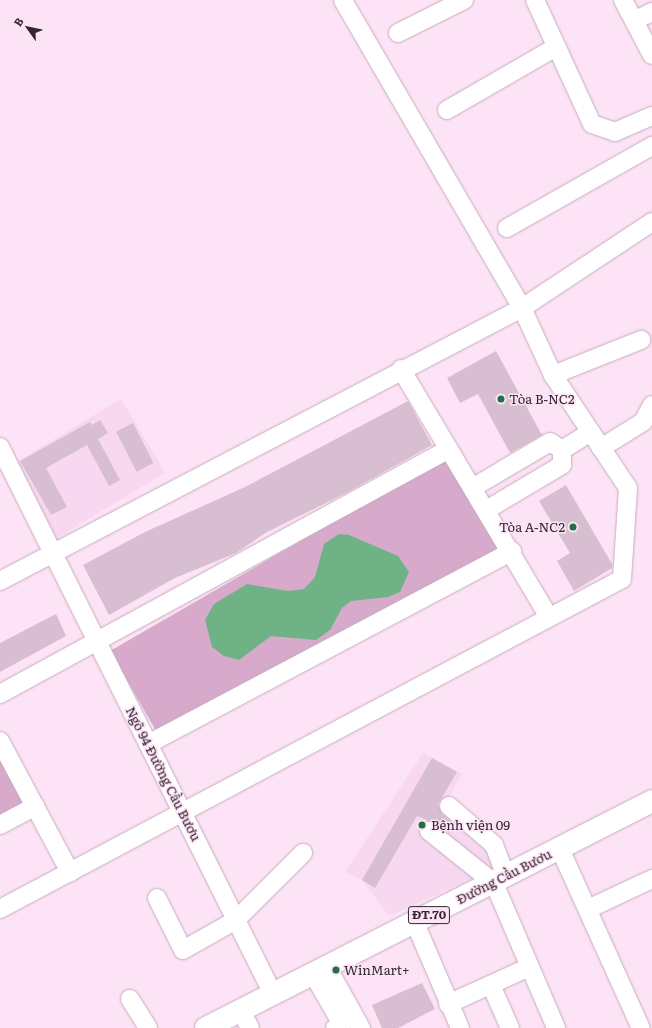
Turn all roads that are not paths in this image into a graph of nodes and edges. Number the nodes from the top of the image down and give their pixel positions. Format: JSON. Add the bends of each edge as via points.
{"nodes":[{"id":1,"x":343,"y":0,"type":"edge"},
{"id":2,"x":464,"y":0,"type":"edge"},
{"id":3,"x":535,"y":0,"type":"edge"},
{"id":4,"x":623,"y":0,"type":"edge"},
{"id":5,"x":652,"y":12,"type":"edge"},
{"id":6,"x":634,"y":21,"type":"junction"},
{"id":7,"x":398,"y":33,"type":"dead end"},
{"id":8,"x":556,"y":47,"type":"junction"},
{"id":9,"x":652,"y":55,"type":"edge"},
{"id":10,"x":447,"y":110,"type":"dead end"},
{"id":11,"x":652,"y":116,"type":"edge"},
{"id":12,"x":652,"y":146,"type":"edge"},
{"id":13,"x":652,"y":222,"type":"edge"},
{"id":14,"x":506,"y":228,"type":"dead end"},
{"id":15,"x":522,"y":308,"type":"junction"},
{"id":16,"x":641,"y":340,"type":"dead end"},
{"id":17,"x":401,"y":369,"type":"junction"},
{"id":18,"x":553,"y":375,"type":"junction"},
{"id":19,"x":652,"y":405,"type":"edge"},
{"id":20,"x":647,"y":422,"type":"edge"},
{"id":21,"x":591,"y":432,"type":"junction"},
{"id":22,"x":0,"y":448,"type":"edge"},
{"id":23,"x":601,"y":448,"type":"junction"},
{"id":24,"x":449,"y":449,"type":"junction"},
{"id":25,"x":562,"y":450,"type":"junction"},
{"id":26,"x":474,"y":487,"type":"junction"},
{"id":27,"x":488,"y":509,"type":"junction"},
{"id":28,"x":512,"y":551,"type":"junction"},
{"id":29,"x":52,"y":553,"type":"junction"},
{"id":30,"x":0,"y":581,"type":"edge"},
{"id":31,"x":549,"y":617,"type":"junction"},
{"id":32,"x":97,"y":642,"type":"junction"},
{"id":33,"x":0,"y":694,"type":"edge"},
{"id":34,"x":0,"y":741,"type":"edge"},
{"id":35,"x":148,"y":744,"type":"junction"},
{"id":36,"x":652,"y":801,"type":"edge"},
{"id":37,"x":35,"y":806,"type":"junction"},
{"id":38,"x":450,"y":806,"type":"dead end"},
{"id":39,"x":182,"y":813,"type":"junction"},
{"id":40,"x":0,"y":825,"type":"edge"},
{"id":41,"x":428,"y":831,"type":"dead end"},
{"id":42,"x":560,"y":848,"type":"junction"},
{"id":43,"x":303,"y":853,"type":"dead end"},
{"id":44,"x":70,"y":872,"type":"junction"},
{"id":45,"x":652,"y":879,"type":"edge"},
{"id":46,"x":500,"y":880,"type":"junction"},
{"id":47,"x":157,"y":898,"type":"dead end"},
{"id":48,"x":0,"y":909,"type":"edge"},
{"id":49,"x":588,"y":909,"type":"junction"},
{"id":50,"x":236,"y":920,"type":"junction"},
{"id":51,"x":412,"y":924,"type":"junction"},
{"id":52,"x":525,"y":969,"type":"dead end"},
{"id":53,"x":320,"y":970,"type":"junction"},
{"id":54,"x":491,"y":985,"type":"junction"},
{"id":55,"x":273,"y":994,"type":"junction"},
{"id":56,"x":130,"y":999,"type":"dead end"},
{"id":57,"x":448,"y":1004,"type":"junction"},
{"id":58,"x":245,"y":1019,"type":"edge"},
{"id":59,"x":340,"y":1027,"type":"edge"},
{"id":60,"x":148,"y":1028,"type":"edge"},
{"id":61,"x":206,"y":1028,"type":"edge"},
{"id":62,"x":361,"y":1028,"type":"edge"},
{"id":63,"x":449,"y":1028,"type":"edge"},
{"id":64,"x":460,"y":1028,"type":"edge"},
{"id":65,"x":510,"y":1028,"type":"edge"},
{"id":66,"x":556,"y":1028,"type":"edge"},
{"id":67,"x":641,"y":1028,"type":"edge"}],
"edges":[{"from":1,"to":15,"type":"street"},
{"from":2,"to":7,"type":"street"},
{"from":3,"to":8,"type":"street"},
{"from":4,"to":6,"type":"street"},
{"from":5,"to":6,"type":"street"},
{"from":6,"to":9,"type":"street"},
{"from":8,"to":10,"type":"street"},
{"from":8,"to":11,"type":"street","via":[[592,124],[615,132]]},
{"from":12,"to":14,"type":"street"},
{"from":13,"to":15,"type":"street"},
{"from":15,"to":17,"type":"street"},
{"from":15,"to":18,"type":"street"},
{"from":16,"to":18,"type":"street"},
{"from":17,"to":24,"type":"street"},
{"from":17,"to":29,"type":"street"},
{"from":18,"to":21,"type":"street"},
{"from":19,"to":20,"type":"street"},
{"from":20,"to":23,"type":"street"},
{"from":21,"to":23,"type":"street"},
{"from":21,"to":25,"type":"street"},
{"from":22,"to":29,"type":"street","name":"Ngõ 94 Đường Cầu Bươu"},
{"from":23,"to":31,"type":"street","via":[[628,488],[622,579]]},
{"from":24,"to":26,"type":"street"},
{"from":24,"to":32,"type":"street"},
{"from":25,"to":26,"type":"street","via":[[550,442]]},
{"from":25,"to":27,"type":"street","via":[[562,465]]},
{"from":26,"to":27,"type":"street"},
{"from":27,"to":28,"type":"street"},
{"from":28,"to":31,"type":"street"},
{"from":28,"to":35,"type":"street"},
{"from":29,"to":30,"type":"street"},
{"from":29,"to":32,"type":"street","name":"Ngõ 94 Đường Cầu Bươu"},
{"from":31,"to":39,"type":"street"},
{"from":32,"to":33,"type":"street"},
{"from":32,"to":35,"type":"street","name":"Ngõ 94 Đường Cầu Bươu"},
{"from":34,"to":37,"type":"street"},
{"from":35,"to":39,"type":"street","name":"Ngõ 94 Đường Cầu Bươu"},
{"from":36,"to":42,"type":"main road","name":"Đường Cầu Bươu","number":"ĐT.70"},
{"from":37,"to":40,"type":"street"},
{"from":37,"to":44,"type":"street"},
{"from":38,"to":46,"type":"street","via":[[494,845]]},
{"from":39,"to":44,"type":"street"},
{"from":39,"to":50,"type":"street","name":"Ngõ 94 Đường Cầu Bươu"},
{"from":41,"to":46,"type":"street"},
{"from":42,"to":46,"type":"main road","name":"Đường Cầu Bươu","number":"ĐT.70"},
{"from":42,"to":49,"type":"street"},
{"from":43,"to":50,"type":"street"},
{"from":44,"to":48,"type":"street"},
{"from":45,"to":49,"type":"street"},
{"from":46,"to":51,"type":"main road","name":"Đường Cầu Bươu","number":"ĐT.70"},
{"from":46,"to":66,"type":"street"},
{"from":47,"to":50,"type":"street","via":[[183,950]]},
{"from":49,"to":67,"type":"street"},
{"from":50,"to":55,"type":"street","name":"Ngõ 94 Đường Cầu Bươu"},
{"from":51,"to":53,"type":"main road","name":"Đường Cầu Bươu","number":"ĐT.70"},
{"from":51,"to":57,"type":"street"},
{"from":51,"to":63,"type":"street"},
{"from":52,"to":54,"type":"street"},
{"from":53,"to":55,"type":"main road","name":"Đường Cầu Bươu","number":"ĐT.70"},
{"from":53,"to":59,"type":"street"},
{"from":53,"to":62,"type":"street"},
{"from":54,"to":57,"type":"street"},
{"from":54,"to":65,"type":"street"},
{"from":55,"to":58,"type":"main road","name":"Đường Cầu Bươu","number":"ĐT.70"},
{"from":56,"to":60,"type":"street"},
{"from":57,"to":64,"type":"street"},
{"from":58,"to":61,"type":"main road","name":"Đường Cầu Bươu","number":"ĐT.70"}]}
